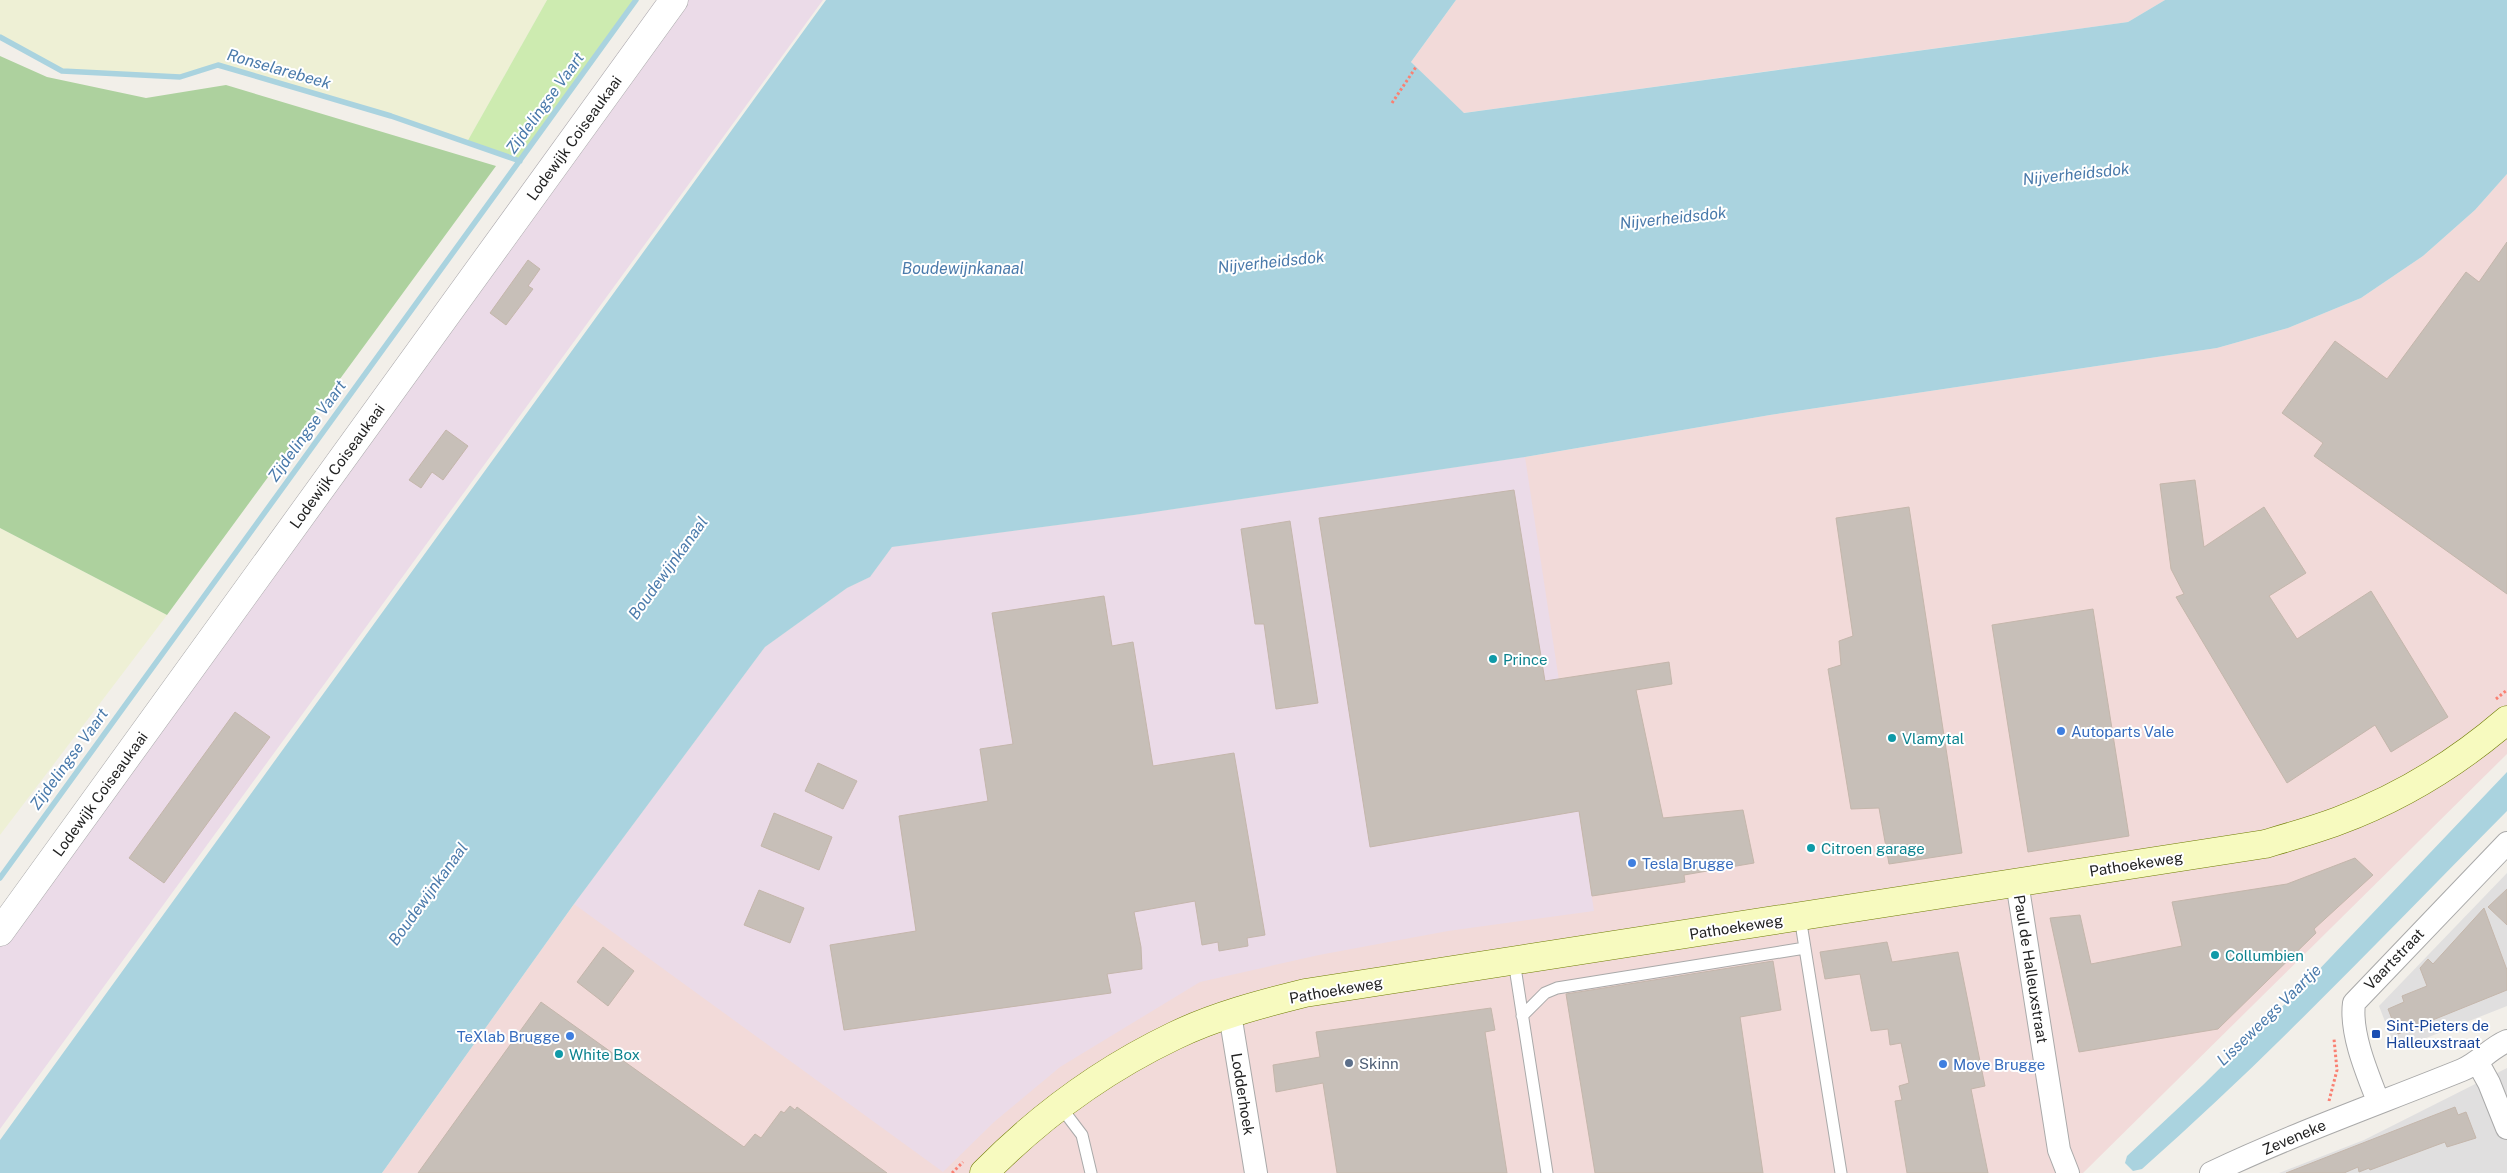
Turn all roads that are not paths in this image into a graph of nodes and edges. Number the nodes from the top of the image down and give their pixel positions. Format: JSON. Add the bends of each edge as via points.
{"nodes":[{"id":1,"x":674,"y":0,"type":"edge"},
{"id":2,"x":2507,"y":720,"type":"edge"},
{"id":3,"x":2507,"y":843,"type":"edge"},
{"id":4,"x":2017,"y":882,"type":"junction"},
{"id":5,"x":1800,"y":917,"type":"junction"},
{"id":6,"x":0,"y":932,"type":"edge"},
{"id":7,"x":1805,"y":948,"type":"junction"},
{"id":8,"x":1514,"y":962,"type":"junction"},
{"id":9,"x":1230,"y":1014,"type":"junction"},
{"id":10,"x":1522,"y":1016,"type":"junction"},
{"id":11,"x":2507,"y":1041,"type":"edge"},
{"id":12,"x":2478,"y":1063,"type":"junction"},
{"id":13,"x":2378,"y":1101,"type":"junction"},
{"id":14,"x":1059,"y":1106,"type":"junction"},
{"id":15,"x":2507,"y":1128,"type":"edge"},
{"id":16,"x":2237,"y":1167,"type":"edge"},
{"id":17,"x":984,"y":1173,"type":"edge"},
{"id":18,"x":1091,"y":1173,"type":"edge"},
{"id":19,"x":1256,"y":1173,"type":"edge"},
{"id":20,"x":1547,"y":1173,"type":"edge"},
{"id":21,"x":1841,"y":1173,"type":"edge"},
{"id":22,"x":2068,"y":1173,"type":"edge"},
{"id":23,"x":2211,"y":1173,"type":"edge"}],
"edges":[{"from":1,"to":6,"type":"street","name":"Lodewijk Coiseaukaai"},
{"from":2,"to":4,"type":"main road","name":"Pathoekeweg","via":[[2440,770],[2393,798],[2337,822],[2265,844]]},
{"from":3,"to":13,"type":"street","name":"Vaartstraat","via":[[2354,1002],[2353,1012],[2364,1065]]},
{"from":4,"to":5,"type":"main road","name":"Pathoekeweg"},
{"from":4,"to":22,"type":"street","name":"Paul de Halleuxstraat","via":[[2059,1150]]},
{"from":5,"to":7,"type":"lane"},
{"from":5,"to":8,"type":"main road","name":"Pathoekeweg"},
{"from":7,"to":10,"type":"lane","via":[[1557,988],[1545,993]]},
{"from":7,"to":21,"type":"lane"},
{"from":8,"to":9,"type":"main road","name":"Pathoekeweg","via":[[1305,993]]},
{"from":8,"to":10,"type":"lane"},
{"from":9,"to":14,"type":"main road","name":"Pathoekeweg","via":[[1134,1056]]},
{"from":9,"to":19,"type":"street","name":"Lodderhoek"},
{"from":10,"to":20,"type":"lane"},
{"from":11,"to":12,"type":"street","name":"Zeveneke"},
{"from":12,"to":13,"type":"street","name":"Zeveneke"},
{"from":12,"to":15,"type":"street"},
{"from":13,"to":16,"type":"street","name":"Zeveneke"},
{"from":14,"to":17,"type":"main road","name":"Pathoekeweg","via":[[1010,1146]]},
{"from":14,"to":18,"type":"lane","via":[[1082,1135]]},
{"from":16,"to":23,"type":"street","name":"Zeveneke"}]}
